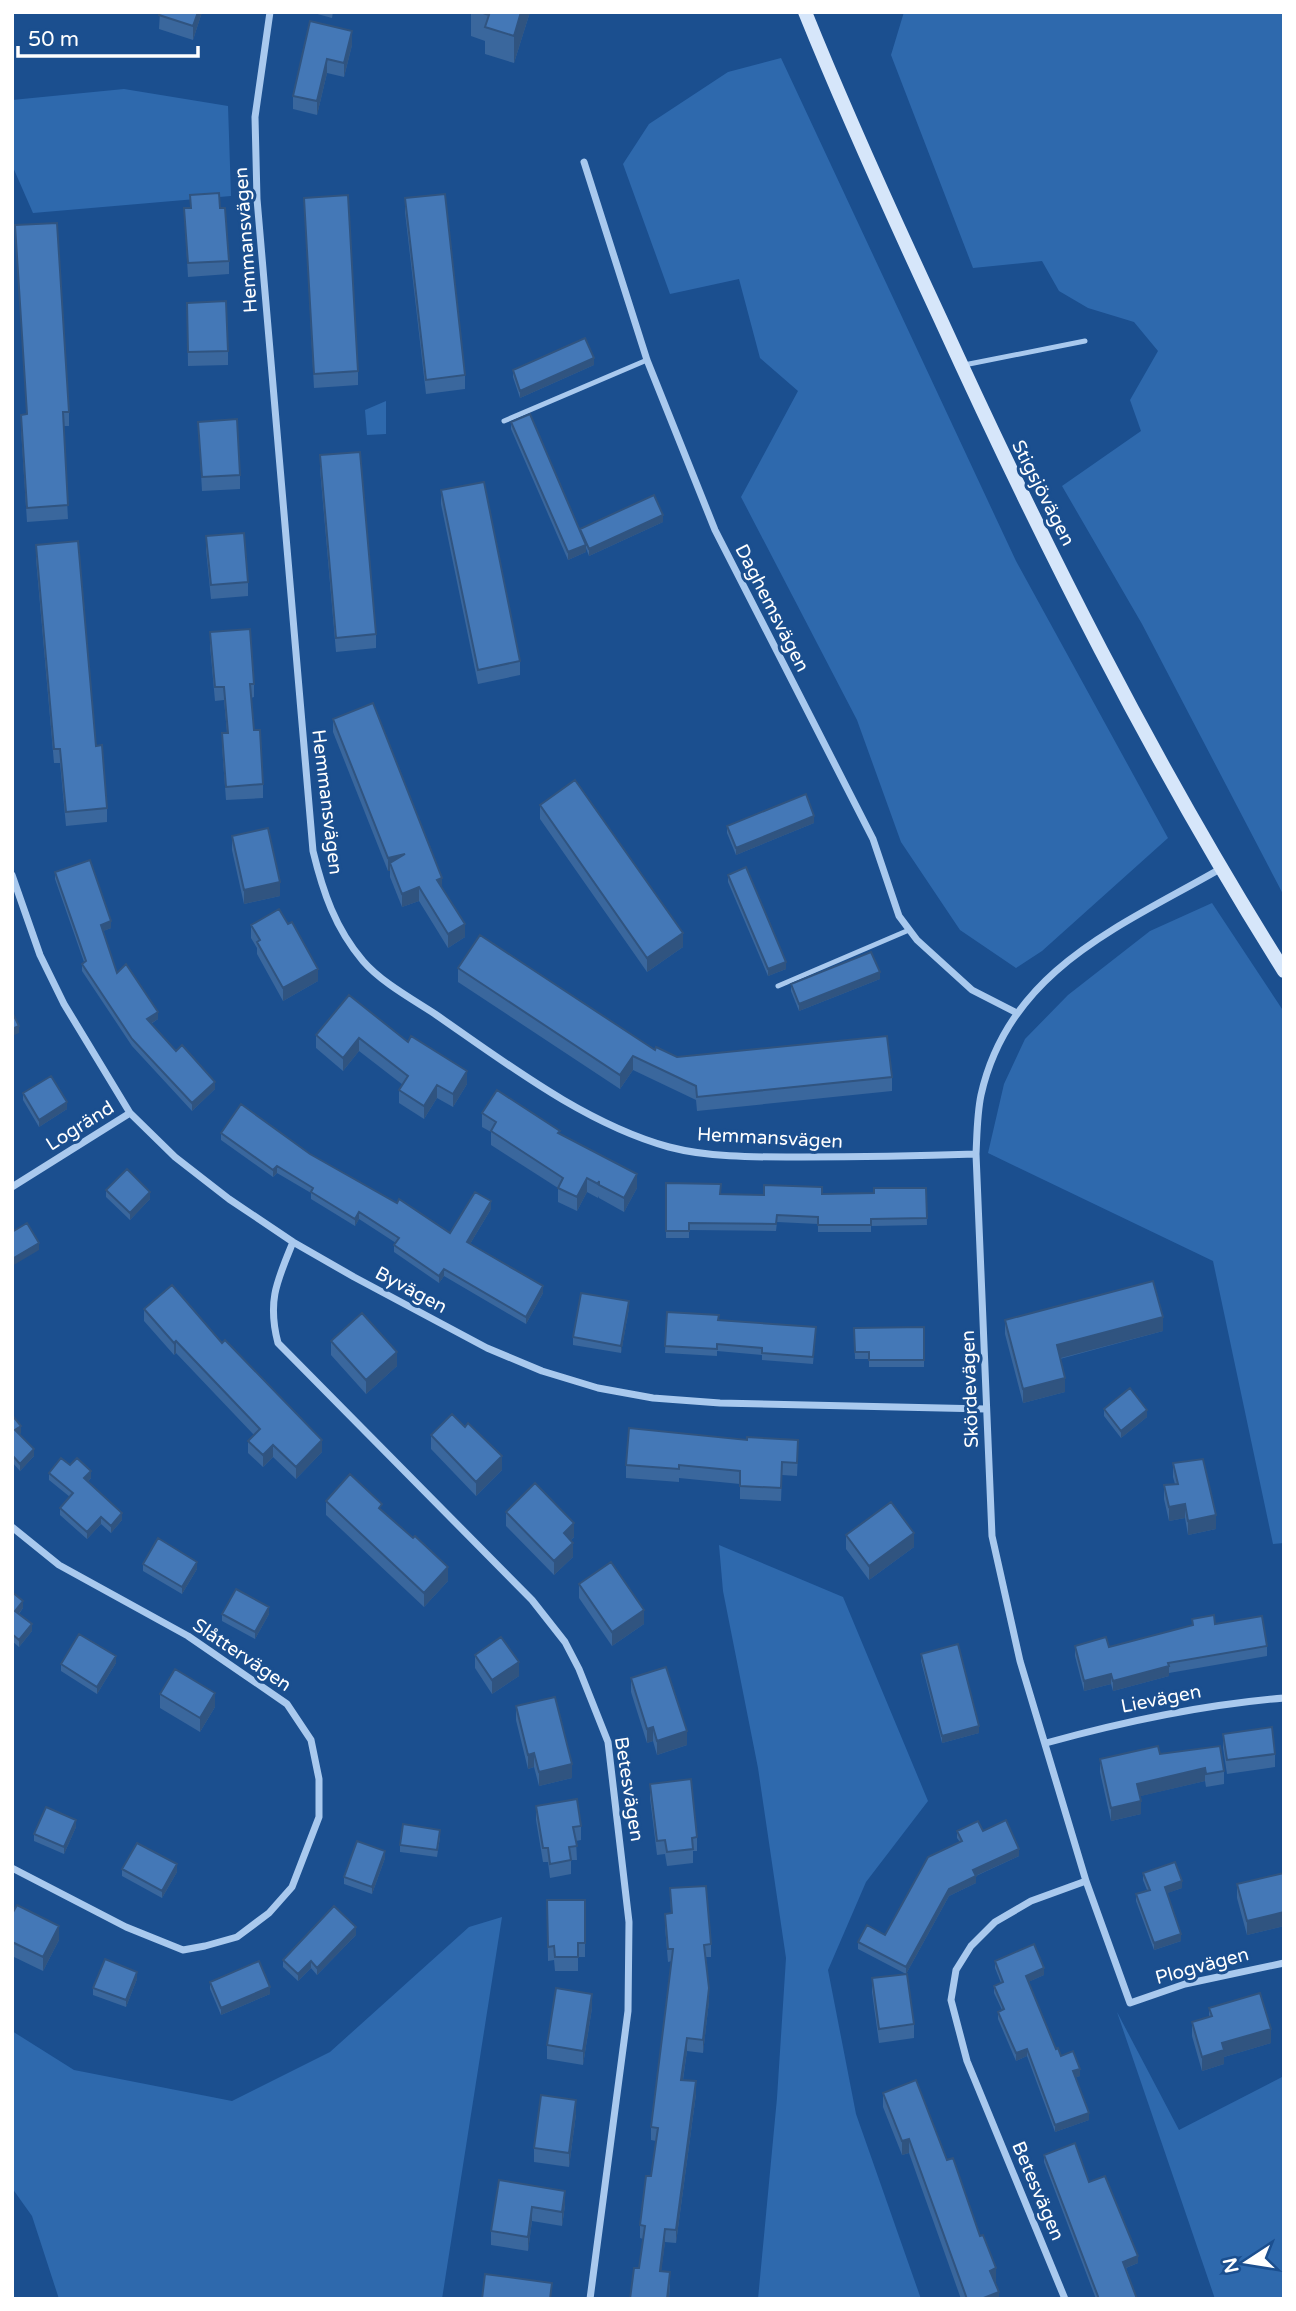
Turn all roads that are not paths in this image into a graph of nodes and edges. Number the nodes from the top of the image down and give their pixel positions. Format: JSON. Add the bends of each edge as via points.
{"nodes":[{"id":1,"x":270,"y":12,"type":"edge"},
{"id":2,"x":805,"y":12,"type":"edge"},
{"id":3,"x":584,"y":162,"type":"dead end"},
{"id":4,"x":1084,"y":341,"type":"dead end"},
{"id":5,"x":647,"y":360,"type":"junction"},
{"id":6,"x":960,"y":366,"type":"junction"},
{"id":7,"x":503,"y":421,"type":"dead end"},
{"id":8,"x":1220,"y":869,"type":"junction"},
{"id":9,"x":12,"y":875,"type":"edge"},
{"id":10,"x":909,"y":929,"type":"junction"},
{"id":11,"x":1284,"y":971,"type":"edge"},
{"id":12,"x":778,"y":986,"type":"dead end"},
{"id":13,"x":1016,"y":1012,"type":"junction"},
{"id":14,"x":130,"y":1113,"type":"junction"},
{"id":15,"x":976,"y":1154,"type":"junction"},
{"id":16,"x":12,"y":1187,"type":"edge"},
{"id":17,"x":293,"y":1242,"type":"junction"},
{"id":18,"x":986,"y":1409,"type":"junction"},
{"id":19,"x":12,"y":1527,"type":"edge"},
{"id":20,"x":1284,"y":1698,"type":"edge"},
{"id":21,"x":1046,"y":1743,"type":"junction"},
{"id":22,"x":12,"y":1868,"type":"edge"},
{"id":23,"x":1086,"y":1881,"type":"junction"},
{"id":24,"x":1284,"y":1963,"type":"edge"},
{"id":25,"x":1129,"y":2003,"type":"joint"},
{"id":26,"x":590,"y":2299,"type":"edge"},
{"id":27,"x":1065,"y":2299,"type":"edge"}],
"edges":[{"from":1,"to":15,"type":"street","name":"Hemmansvägen","via":[[255,117],[257,199],[313,851],[339,928],[364,963],[409,996],[526,1077],[621,1130],[670,1147],[717,1155]]},
{"from":2,"to":6,"type":"main road","name":"Stigsjövägen"},
{"from":3,"to":5,"type":"street","name":"Daghemsvägen"},
{"from":4,"to":6,"type":"lane"},
{"from":5,"to":7,"type":"lane"},
{"from":5,"to":10,"type":"street","name":"Daghemsvägen","via":[[715,530],[842,774],[873,839],[899,916]]},
{"from":6,"to":8,"type":"main road","name":"Stigsjövägen","via":[[1108,667]]},
{"from":8,"to":11,"type":"main road","name":"Stigsjövägen"},
{"from":8,"to":13,"type":"street","name":"Skördevägen","via":[[1078,951],[1043,980]]},
{"from":9,"to":14,"type":"street","name":"Byvägen","via":[[40,955],[64,1004]]},
{"from":10,"to":12,"type":"lane"},
{"from":10,"to":13,"type":"street","name":"Daghemsvägen","via":[[972,990]]},
{"from":13,"to":15,"type":"street","name":"Skördevägen","via":[[993,1055],[981,1097]]},
{"from":14,"to":16,"type":"street","name":"Logränd"},
{"from":14,"to":17,"type":"street","name":"Byvägen","via":[[174,1157]]},
{"from":15,"to":18,"type":"street","name":"Skördevägen"},
{"from":17,"to":18,"type":"street","name":"Byvägen","via":[[488,1348],[598,1388],[720,1403]]},
{"from":17,"to":26,"type":"street","name":"Betesvägen","via":[[272,1296],[278,1343],[532,1600],[565,1642],[608,1742],[629,1922],[628,2011]]},
{"from":18,"to":21,"type":"street","name":"Skördevägen","via":[[992,1536],[1020,1661]]},
{"from":19,"to":22,"type":"street","name":"Slåttervägen","via":[[59,1565],[188,1636],[287,1704],[311,1740],[319,1779],[319,1817],[292,1887],[269,1913],[237,1937],[183,1950],[126,1927]]},
{"from":20,"to":21,"type":"street","name":"Lievägen","via":[[1139,1717]]},
{"from":21,"to":23,"type":"street","name":"Skördevägen"},
{"from":23,"to":25,"type":"street","name":"Skördevägen"},
{"from":23,"to":27,"type":"street","name":"Betesvägen","via":[[1031,1901],[995,1922],[956,1970],[951,2000],[967,2061]]},
{"from":24,"to":25,"type":"street","name":"Plogvägen","via":[[1185,1984]]}]}
